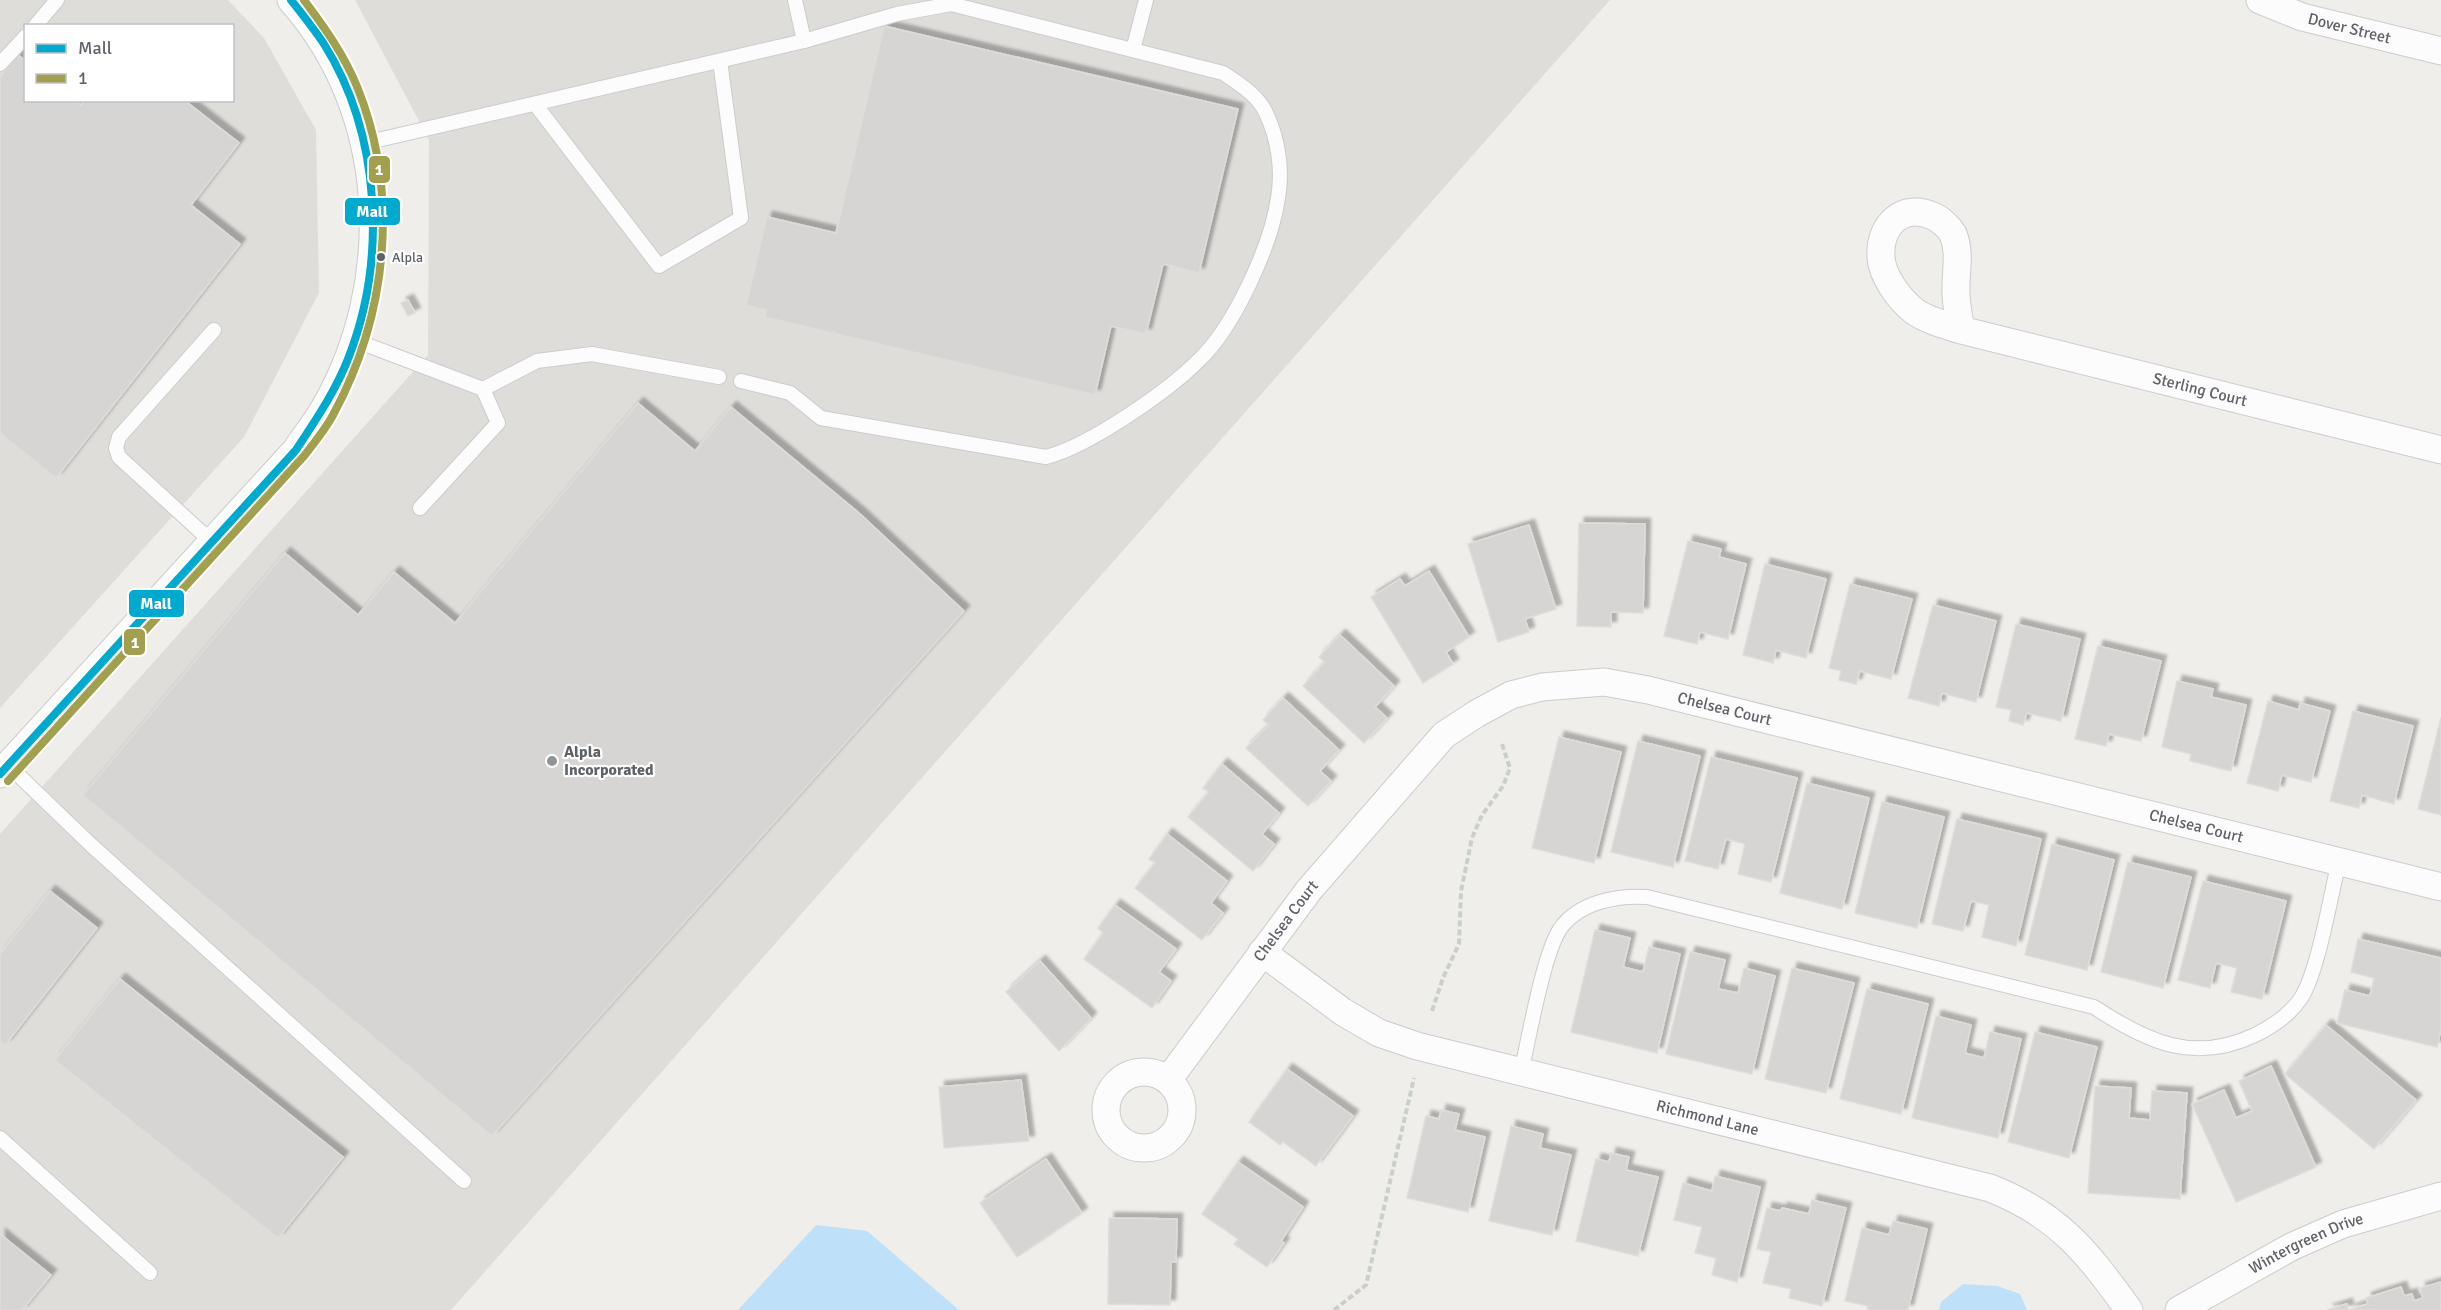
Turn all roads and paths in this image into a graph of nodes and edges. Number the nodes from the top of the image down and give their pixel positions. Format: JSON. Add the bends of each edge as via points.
{"nodes":[{"id":1,"x":57,"y":0,"type":"edge"},
{"id":2,"x":291,"y":0,"type":"edge"},
{"id":3,"x":795,"y":0,"type":"edge"},
{"id":4,"x":1146,"y":0,"type":"edge"},
{"id":5,"x":2260,"y":0,"type":"edge"},
{"id":6,"x":37,"y":24,"type":"edge"},
{"id":7,"x":24,"y":38,"type":"edge"},
{"id":8,"x":804,"y":41,"type":"junction"},
{"id":9,"x":1133,"y":50,"type":"junction"},
{"id":10,"x":2441,"y":51,"type":"edge"},
{"id":11,"x":720,"y":61,"type":"junction"},
{"id":12,"x":0,"y":64,"type":"edge"},
{"id":13,"x":535,"y":104,"type":"junction"},
{"id":14,"x":365,"y":143,"type":"junction"},
{"id":15,"x":214,"y":330,"type":"dead end"},
{"id":16,"x":1961,"y":330,"type":"dead end"},
{"id":17,"x":354,"y":340,"type":"junction"},
{"id":18,"x":719,"y":377,"type":"dead end"},
{"id":19,"x":741,"y":381,"type":"dead end"},
{"id":20,"x":483,"y":389,"type":"junction"},
{"id":21,"x":2441,"y":450,"type":"edge"},
{"id":22,"x":420,"y":508,"type":"dead end"},
{"id":23,"x":212,"y":542,"type":"junction"},
{"id":24,"x":1502,"y":744,"type":"dead end"},
{"id":25,"x":4,"y":769,"type":"edge"},
{"id":26,"x":2339,"y":861,"type":"junction"},
{"id":27,"x":2441,"y":887,"type":"edge"},
{"id":28,"x":1262,"y":952,"type":"junction"},
{"id":29,"x":1432,"y":1011,"type":"dead end"},
{"id":30,"x":1521,"y":1072,"type":"junction"},
{"id":31,"x":1414,"y":1078,"type":"dead end"},
{"id":32,"x":1168,"y":1080,"type":"dead end"},
{"id":33,"x":0,"y":1138,"type":"edge"},
{"id":34,"x":465,"y":1181,"type":"dead end"},
{"id":35,"x":2441,"y":1196,"type":"edge"},
{"id":36,"x":150,"y":1273,"type":"dead end"},
{"id":37,"x":1334,"y":1310,"type":"edge"},
{"id":38,"x":2129,"y":1310,"type":"edge"},
{"id":39,"x":2179,"y":1310,"type":"edge"}],
"edges":[{"from":1,"to":6,"type":"lane"},
{"from":2,"to":14,"type":"street","via":[[334,57]]},
{"from":3,"to":8,"type":"lane"},
{"from":4,"to":9,"type":"lane"},
{"from":5,"to":10,"type":"street","name":"Dover Street","via":[[2302,17]]},
{"from":7,"to":12,"type":"lane"},
{"from":8,"to":9,"type":"lane","via":[[897,14],[951,4]]},
{"from":8,"to":11,"type":"lane"},
{"from":9,"to":19,"type":"lane","via":[[1223,73],[1247,89],[1266,111],[1274,139],[1280,167],[1278,199],[1258,262],[1238,309],[1200,360],[1146,404],[1064,452],[1046,457],[821,418],[790,393]]},
{"from":11,"to":13,"type":"lane"},
{"from":11,"to":13,"type":"lane","via":[[741,218],[658,266]]},
{"from":13,"to":14,"type":"lane"},
{"from":14,"to":17,"type":"street","via":[[374,206],[373,262]]},
{"from":15,"to":23,"type":"lane","via":[[119,437],[116,448],[119,457]]},
{"from":16,"to":21,"type":"street","name":"Sterling Court"},
{"from":17,"to":20,"type":"lane"},
{"from":17,"to":23,"type":"street","via":[[324,409],[296,450]]},
{"from":18,"to":20,"type":"lane","via":[[592,354],[537,361]]},
{"from":20,"to":22,"type":"lane","via":[[498,423]]},
{"from":23,"to":25,"type":"street"},
{"from":24,"to":29,"type":"path","via":[[1510,768],[1472,838],[1461,891],[1459,944]]},
{"from":25,"to":34,"type":"lane"},
{"from":26,"to":27,"type":"street","name":"Chelsea Court"},
{"from":26,"to":28,"type":"street","name":"Chelsea Court","via":[[1648,690],[1579,682],[1512,695],[1444,735],[1309,890]]},
{"from":26,"to":30,"type":"lane","via":[[2312,972],[2302,997],[2283,1019],[2232,1046],[2168,1046],[2138,1035],[2094,1007],[1647,897],[1623,896],[1581,911],[1560,929]]},
{"from":28,"to":30,"type":"street","name":"Richmond Lane","via":[[1343,1012],[1379,1033]]},
{"from":28,"to":32,"type":"street","name":"Chelsea Court"},
{"from":30,"to":38,"type":"street","name":"Richmond Lane","via":[[2008,1195],[2049,1219],[2075,1241]]},
{"from":31,"to":37,"type":"path","via":[[1366,1285]]},
{"from":33,"to":36,"type":"lane"},
{"from":35,"to":39,"type":"street","name":"Wintergreen Drive","via":[[2343,1224],[2291,1247]]}]}
